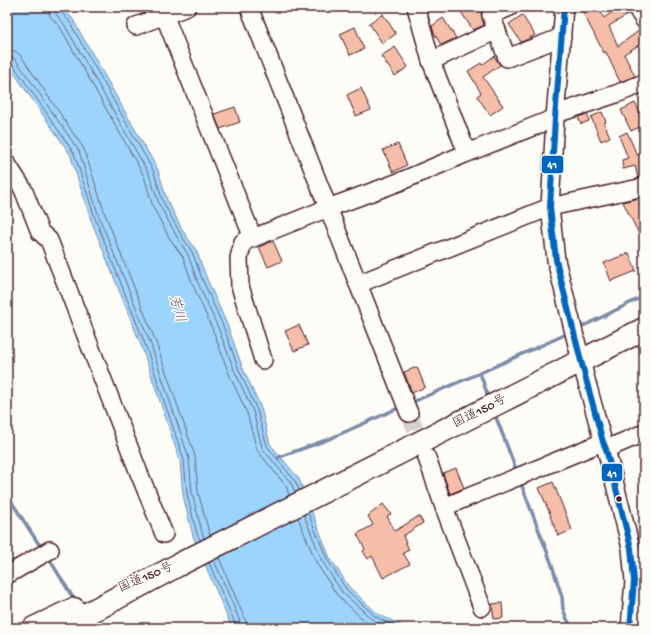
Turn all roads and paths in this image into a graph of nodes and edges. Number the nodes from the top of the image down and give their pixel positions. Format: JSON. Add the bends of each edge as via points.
{"nodes":[{"id":1,"x":187,"y":7,"type":"edge"},
{"id":2,"x":249,"y":7,"type":"edge"},
{"id":3,"x":416,"y":7,"type":"edge"},
{"id":4,"x":510,"y":7,"type":"edge"},
{"id":5,"x":564,"y":7,"type":"edge"},
{"id":6,"x":636,"y":7,"type":"edge"},
{"id":7,"x":163,"y":11,"type":"edge"},
{"id":8,"x":644,"y":20,"type":"edge"},
{"id":9,"x":136,"y":26,"type":"dead end"},
{"id":10,"x":497,"y":30,"type":"junction"},
{"id":11,"x":562,"y":36,"type":"junction"},
{"id":12,"x":431,"y":61,"type":"junction"},
{"id":13,"x":644,"y":83,"type":"edge"},
{"id":14,"x":555,"y":116,"type":"junction"},
{"id":15,"x":467,"y":153,"type":"junction"},
{"id":16,"x":8,"y":167,"type":"edge"},
{"id":17,"x":644,"y":187,"type":"edge"},
{"id":18,"x":550,"y":207,"type":"junction"},
{"id":19,"x":328,"y":208,"type":"junction"},
{"id":20,"x":253,"y":238,"type":"junction"},
{"id":21,"x":358,"y":284,"type":"junction"},
{"id":22,"x":644,"y":329,"type":"edge"},
{"id":23,"x":263,"y":360,"type":"dead end"},
{"id":24,"x":581,"y":361,"type":"junction"},
{"id":25,"x":409,"y":413,"type":"tunnel mouth"},
{"id":26,"x":644,"y":433,"type":"edge"},
{"id":27,"x":605,"y":446,"type":"junction"},
{"id":28,"x":427,"y":458,"type":"tunnel mouth"},
{"id":29,"x":444,"y":507,"type":"junction"},
{"id":30,"x":164,"y":534,"type":"dead end"},
{"id":31,"x":44,"y":553,"type":"dead end"},
{"id":32,"x":180,"y":564,"type":"junction"},
{"id":33,"x":7,"y":576,"type":"edge"},
{"id":34,"x":634,"y":581,"type":"junction"},
{"id":35,"x":482,"y":606,"type":"dead end"},
{"id":36,"x":644,"y":618,"type":"edge"},
{"id":37,"x":34,"y":628,"type":"edge"},
{"id":38,"x":61,"y":628,"type":"edge"},
{"id":39,"x":630,"y":628,"type":"edge"}],
"edges":[{"from":1,"to":7,"type":"street"},
{"from":2,"to":19,"type":"street"},
{"from":3,"to":12,"type":"street"},
{"from":4,"to":10,"type":"street","via":[[491,15]]},
{"from":5,"to":11,"type":"street"},
{"from":6,"to":8,"type":"street"},
{"from":7,"to":9,"type":"street"},
{"from":7,"to":20,"type":"street"},
{"from":10,"to":11,"type":"street","via":[[507,58]]},
{"from":10,"to":12,"type":"street"},
{"from":11,"to":14,"type":"street"},
{"from":12,"to":15,"type":"street"},
{"from":13,"to":14,"type":"street"},
{"from":14,"to":15,"type":"street"},
{"from":14,"to":18,"type":"street"},
{"from":15,"to":19,"type":"street"},
{"from":16,"to":30,"type":"street","via":[[23,189],[40,232],[49,240]]},
{"from":17,"to":18,"type":"street"},
{"from":18,"to":21,"type":"street"},
{"from":18,"to":24,"type":"street","via":[[556,260]]},
{"from":19,"to":20,"type":"street"},
{"from":19,"to":21,"type":"street"},
{"from":20,"to":23,"type":"street","via":[[243,242],[239,258],[240,286]]},
{"from":21,"to":25,"type":"street"},
{"from":22,"to":24,"type":"highway","name":"国道150号"},
{"from":24,"to":27,"type":"street"},
{"from":24,"to":32,"type":"highway","name":"国道150号"},
{"from":26,"to":27,"type":"street"},
{"from":27,"to":29,"type":"street"},
{"from":27,"to":34,"type":"street","via":[[631,548]]},
{"from":28,"to":29,"type":"street"},
{"from":29,"to":35,"type":"street"},
{"from":31,"to":33,"type":"street"},
{"from":32,"to":37,"type":"highway","name":"国道150号","via":[[136,581]]},
{"from":32,"to":38,"type":"highway","name":"国道150号"},
{"from":34,"to":36,"type":"street"},
{"from":34,"to":39,"type":"street"}]}
